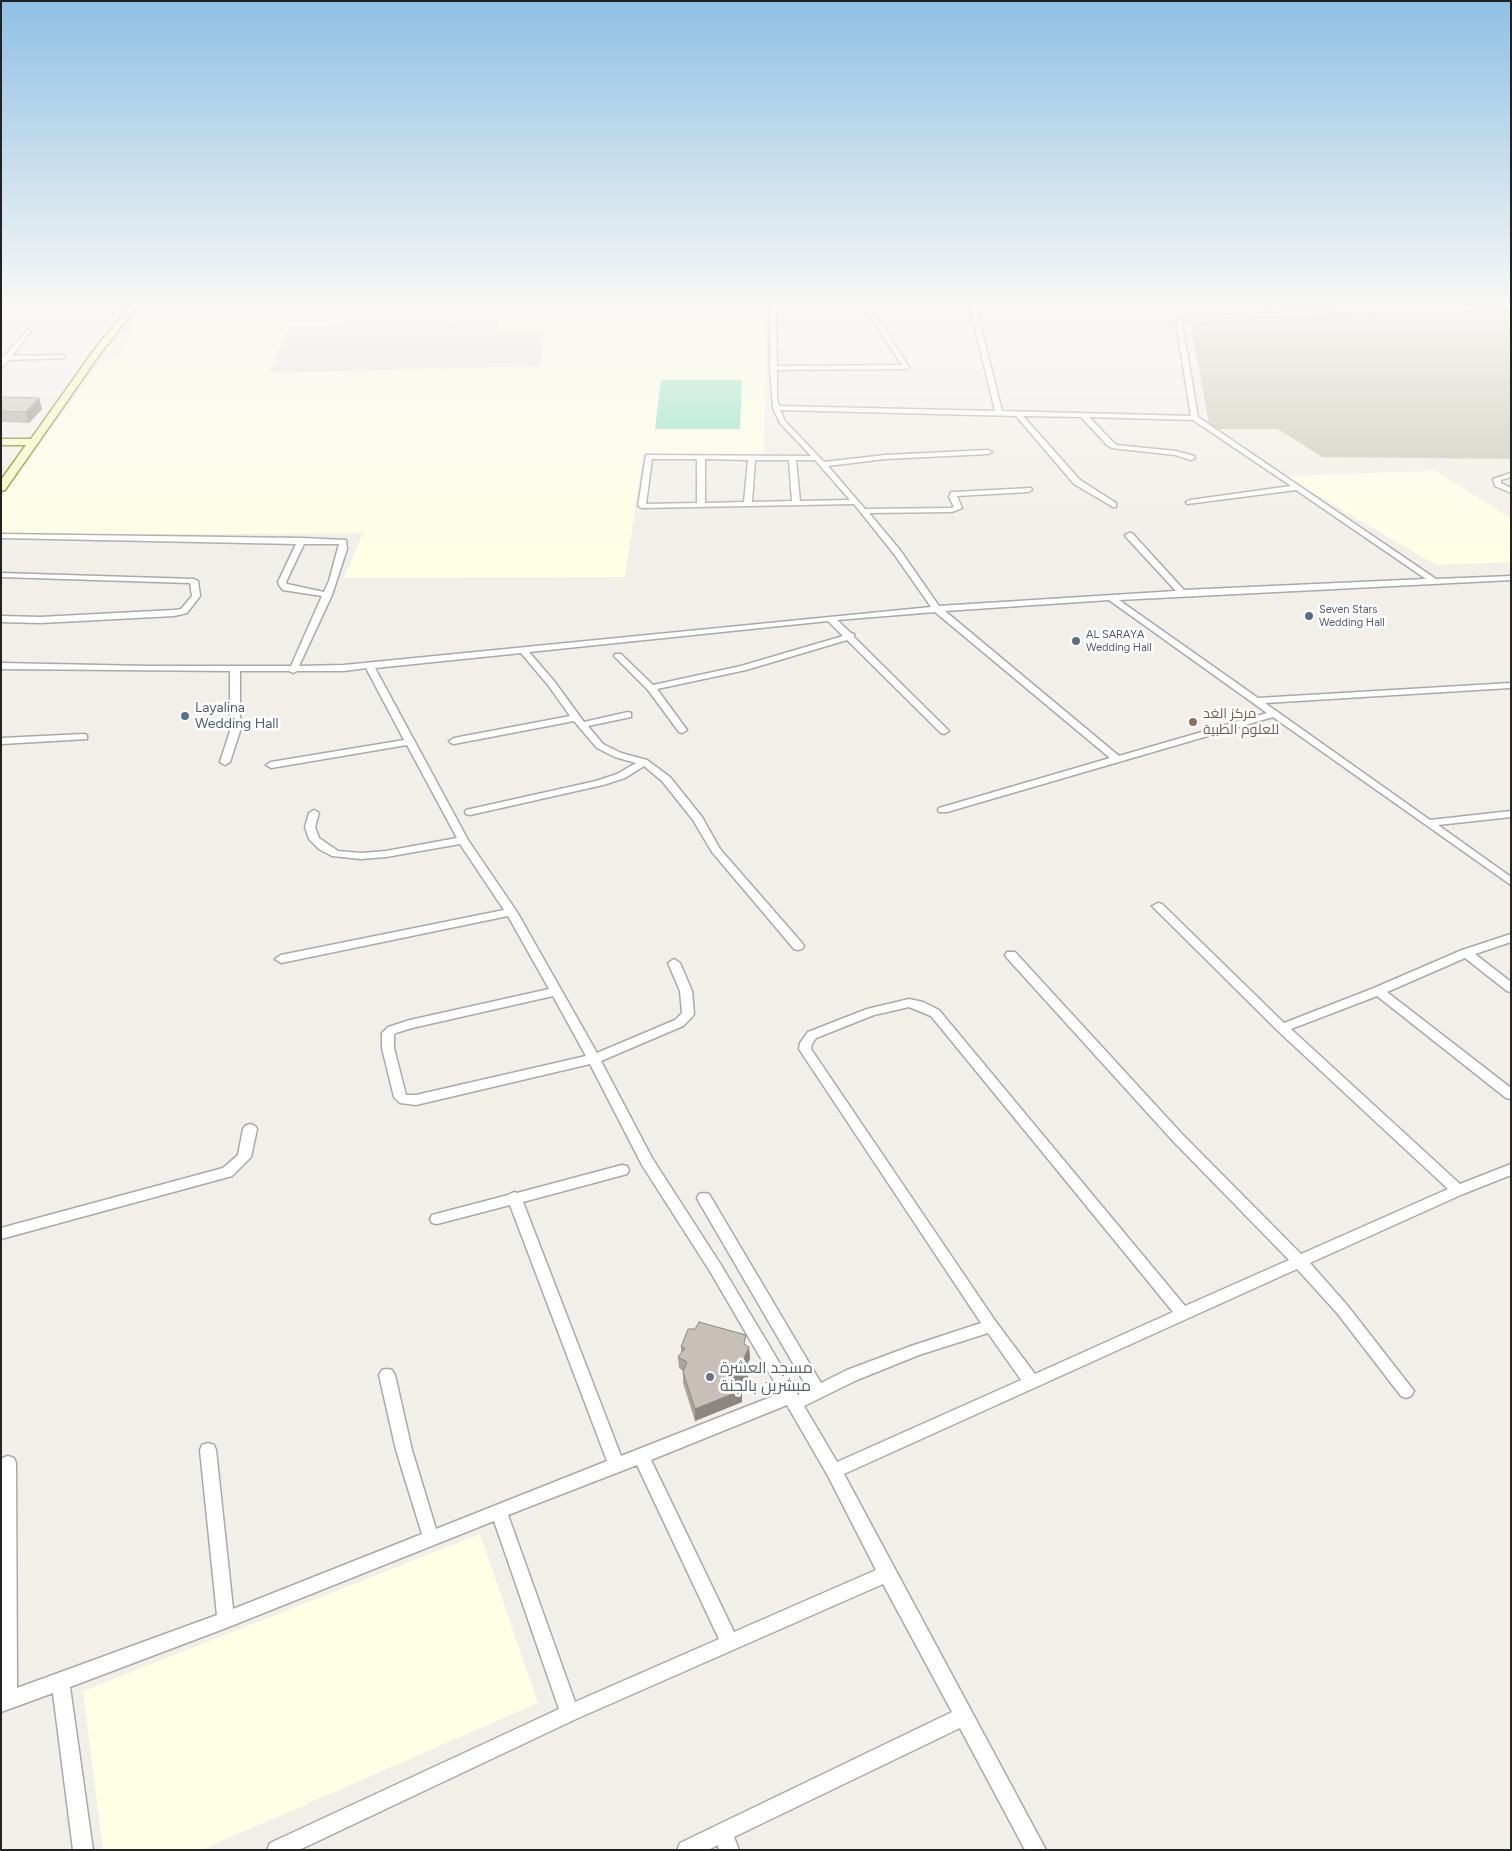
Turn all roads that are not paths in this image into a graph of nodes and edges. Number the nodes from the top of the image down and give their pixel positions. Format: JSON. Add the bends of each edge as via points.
{"nodes":[{"id":1,"x":69,"y":390,"type":"edge"},
{"id":2,"x":775,"y":390,"type":"edge"},
{"id":3,"x":994,"y":390,"type":"edge"},
{"id":4,"x":1190,"y":390,"type":"edge"},
{"id":5,"x":776,"y":408,"type":"junction"},
{"id":6,"x":1000,"y":413,"type":"junction"},
{"id":7,"x":1018,"y":414,"type":"junction"},
{"id":8,"x":1083,"y":415,"type":"junction"},
{"id":9,"x":1195,"y":418,"type":"junction"},
{"id":10,"x":1,"y":442,"type":"edge"},
{"id":11,"x":32,"y":442,"type":"junction"},
{"id":12,"x":988,"y":452,"type":"dead end"},
{"id":13,"x":701,"y":457,"type":"junction"},
{"id":14,"x":752,"y":458,"type":"junction"},
{"id":15,"x":792,"y":458,"type":"junction"},
{"id":16,"x":817,"y":458,"type":"junction"},
{"id":17,"x":1191,"y":458,"type":"dead end"},
{"id":18,"x":824,"y":464,"type":"junction"},
{"id":19,"x":1511,"y":475,"type":"edge"},
{"id":20,"x":1,"y":488,"type":"edge"},
{"id":21,"x":1296,"y":488,"type":"junction"},
{"id":22,"x":1028,"y":490,"type":"dead end"},
{"id":23,"x":1511,"y":491,"type":"edge"},
{"id":24,"x":856,"y":502,"type":"junction"},
{"id":25,"x":1190,"y":502,"type":"dead end"},
{"id":26,"x":796,"y":503,"type":"junction"},
{"id":27,"x":748,"y":504,"type":"junction"},
{"id":28,"x":702,"y":505,"type":"junction"},
{"id":29,"x":1113,"y":505,"type":"dead end"},
{"id":30,"x":863,"y":511,"type":"junction"},
{"id":31,"x":1129,"y":535,"type":"dead end"},
{"id":32,"x":1,"y":536,"type":"edge"},
{"id":33,"x":302,"y":540,"type":"junction"},
{"id":34,"x":1,"y":575,"type":"edge"},
{"id":35,"x":1511,"y":578,"type":"edge"},
{"id":36,"x":1434,"y":581,"type":"junction"},
{"id":37,"x":1182,"y":593,"type":"junction"},
{"id":38,"x":328,"y":594,"type":"junction"},
{"id":39,"x":1111,"y":598,"type":"junction"},
{"id":40,"x":936,"y":608,"type":"junction"},
{"id":41,"x":830,"y":618,"type":"junction"},
{"id":42,"x":1,"y":619,"type":"edge"},
{"id":43,"x":851,"y":636,"type":"junction"},
{"id":44,"x":523,"y":650,"type":"junction"},
{"id":45,"x":618,"y":656,"type":"dead end"},
{"id":46,"x":1,"y":666,"type":"edge"},
{"id":47,"x":370,"y":667,"type":"junction"},
{"id":48,"x":235,"y":670,"type":"junction"},
{"id":49,"x":293,"y":670,"type":"junction"},
{"id":50,"x":1509,"y":685,"type":"dead end"},
{"id":51,"x":650,"y":688,"type":"junction"},
{"id":52,"x":1257,"y":701,"type":"junction"},
{"id":53,"x":1275,"y":714,"type":"junction"},
{"id":54,"x":628,"y":715,"type":"dead end"},
{"id":55,"x":579,"y":721,"type":"junction"},
{"id":56,"x":682,"y":730,"type":"dead end"},
{"id":57,"x":944,"y":731,"type":"dead end"},
{"id":58,"x":84,"y":738,"type":"dead end"},
{"id":59,"x":1,"y":741,"type":"edge"},
{"id":60,"x":454,"y":741,"type":"dead end"},
{"id":61,"x":410,"y":742,"type":"junction"},
{"id":62,"x":1117,"y":759,"type":"junction"},
{"id":63,"x":225,"y":762,"type":"dead end"},
{"id":64,"x":644,"y":762,"type":"junction"},
{"id":65,"x":271,"y":765,"type":"dead end"},
{"id":66,"x":943,"y":810,"type":"dead end"},
{"id":67,"x":470,"y":812,"type":"dead end"},
{"id":68,"x":314,"y":813,"type":"dead end"},
{"id":69,"x":1511,"y":814,"type":"edge"},
{"id":70,"x":1428,"y":823,"type":"junction"},
{"id":71,"x":463,"y":840,"type":"junction"},
{"id":72,"x":1511,"y":882,"type":"edge"},
{"id":73,"x":1158,"y":906,"type":"dead end"},
{"id":74,"x":511,"y":912,"type":"junction"},
{"id":75,"x":1511,"y":938,"type":"edge"},
{"id":76,"x":798,"y":946,"type":"dead end"},
{"id":77,"x":1466,"y":953,"type":"junction"},
{"id":78,"x":1011,"y":955,"type":"dead end"},
{"id":79,"x":280,"y":959,"type":"dead end"},
{"id":80,"x":674,"y":963,"type":"dead end"},
{"id":81,"x":1511,"y":988,"type":"edge"},
{"id":82,"x":1378,"y":990,"type":"junction"},
{"id":83,"x":555,"y":992,"type":"junction"},
{"id":84,"x":1282,"y":1028,"type":"junction"},
{"id":85,"x":594,"y":1059,"type":"junction"},
{"id":86,"x":1511,"y":1095,"type":"edge"},
{"id":87,"x":250,"y":1129,"type":"dead end"},
{"id":88,"x":1511,"y":1169,"type":"edge"},
{"id":89,"x":622,"y":1170,"type":"dead end"},
{"id":90,"x":1458,"y":1190,"type":"junction"},
{"id":91,"x":514,"y":1198,"type":"junction"},
{"id":92,"x":704,"y":1198,"type":"dead end"},
{"id":93,"x":437,"y":1220,"type":"dead end"},
{"id":94,"x":1,"y":1234,"type":"edge"},
{"id":95,"x":1300,"y":1262,"type":"junction"},
{"id":96,"x":1183,"y":1314,"type":"junction"},
{"id":97,"x":991,"y":1326,"type":"junction"},
{"id":98,"x":387,"y":1375,"type":"dead end"},
{"id":99,"x":1032,"y":1382,"type":"junction"},
{"id":100,"x":1406,"y":1391,"type":"dead end"},
{"id":101,"x":818,"y":1392,"type":"junction"},
{"id":102,"x":793,"y":1399,"type":"junction"},
{"id":103,"x":208,"y":1450,"type":"dead end"},
{"id":104,"x":641,"y":1457,"type":"junction"},
{"id":105,"x":8,"y":1463,"type":"dead end"},
{"id":106,"x":616,"y":1465,"type":"junction"},
{"id":107,"x":834,"y":1471,"type":"junction"},
{"id":108,"x":499,"y":1512,"type":"junction"},
{"id":109,"x":431,"y":1538,"type":"junction"},
{"id":110,"x":887,"y":1574,"type":"junction"},
{"id":111,"x":226,"y":1620,"type":"junction"},
{"id":112,"x":730,"y":1642,"type":"junction"},
{"id":113,"x":60,"y":1681,"type":"junction"},
{"id":114,"x":5,"y":1702,"type":"edge"},
{"id":115,"x":570,"y":1713,"type":"junction"},
{"id":116,"x":964,"y":1716,"type":"junction"},
{"id":117,"x":726,"y":1841,"type":"edge"},
{"id":118,"x":83,"y":1850,"type":"edge"},
{"id":119,"x":277,"y":1850,"type":"edge"},
{"id":120,"x":687,"y":1850,"type":"edge"},
{"id":121,"x":1036,"y":1850,"type":"edge"}],
"edges":[{"from":1,"to":11,"type":"street"},
{"from":2,"to":5,"type":"street"},
{"from":3,"to":6,"type":"street"},
{"from":4,"to":9,"type":"street"},
{"from":5,"to":6,"type":"street"},
{"from":5,"to":16,"type":"street","via":[[782,422]]},
{"from":6,"to":7,"type":"street"},
{"from":7,"to":8,"type":"street"},
{"from":7,"to":29,"type":"street","via":[[1077,482]]},
{"from":8,"to":9,"type":"street"},
{"from":8,"to":17,"type":"street","via":[[1114,447],[1169,452]]},
{"from":9,"to":21,"type":"street"},
{"from":10,"to":11,"type":"street"},
{"from":11,"to":20,"type":"street"},
{"from":12,"to":18,"type":"street","via":[[885,457]]},
{"from":13,"to":14,"type":"street"},
{"from":13,"to":28,"type":"street"},
{"from":13,"to":28,"type":"street","via":[[649,457],[642,506]]},
{"from":14,"to":15,"type":"street"},
{"from":14,"to":27,"type":"street"},
{"from":15,"to":16,"type":"street"},
{"from":15,"to":26,"type":"street"},
{"from":16,"to":18,"type":"street"},
{"from":18,"to":24,"type":"street"},
{"from":19,"to":23,"type":"street","via":[[1497,479],[1498,484]]},
{"from":21,"to":25,"type":"street"},
{"from":21,"to":36,"type":"street"},
{"from":22,"to":30,"type":"street","via":[[954,494],[952,497],[958,508],[952,510]]},
{"from":24,"to":26,"type":"street"},
{"from":24,"to":30,"type":"street"},
{"from":26,"to":27,"type":"street"},
{"from":27,"to":28,"type":"street"},
{"from":30,"to":40,"type":"street","via":[[914,574]]},
{"from":31,"to":37,"type":"street"},
{"from":32,"to":33,"type":"street"},
{"from":33,"to":38,"type":"street","via":[[344,543]]},
{"from":33,"to":38,"type":"street","via":[[283,585]]},
{"from":34,"to":42,"type":"street","via":[[194,581],[196,596],[184,611],[174,613]]},
{"from":35,"to":36,"type":"street"},
{"from":36,"to":37,"type":"street"},
{"from":37,"to":39,"type":"street"},
{"from":38,"to":49,"type":"street"},
{"from":39,"to":40,"type":"street"},
{"from":39,"to":52,"type":"street"},
{"from":40,"to":41,"type":"street"},
{"from":40,"to":62,"type":"street"},
{"from":41,"to":43,"type":"street"},
{"from":41,"to":44,"type":"street"},
{"from":43,"to":51,"type":"street","via":[[743,668]]},
{"from":43,"to":57,"type":"street"},
{"from":44,"to":47,"type":"street"},
{"from":44,"to":55,"type":"street"},
{"from":45,"to":51,"type":"street"},
{"from":46,"to":48,"type":"street"},
{"from":47,"to":49,"type":"street"},
{"from":47,"to":61,"type":"street"},
{"from":48,"to":49,"type":"street"},
{"from":48,"to":63,"type":"street","via":[[235,731]]},
{"from":50,"to":52,"type":"street"},
{"from":51,"to":56,"type":"street"},
{"from":52,"to":53,"type":"street"},
{"from":53,"to":62,"type":"street"},
{"from":53,"to":70,"type":"street"},
{"from":54,"to":55,"type":"street"},
{"from":55,"to":60,"type":"street"},
{"from":55,"to":64,"type":"street","via":[[600,746]]},
{"from":58,"to":59,"type":"street"},
{"from":61,"to":65,"type":"street"},
{"from":61,"to":71,"type":"street"},
{"from":62,"to":66,"type":"street"},
{"from":64,"to":67,"type":"street","via":[[622,776],[600,784]]},
{"from":64,"to":76,"type":"street","via":[[666,779],[698,819],[716,850]]},
{"from":68,"to":71,"type":"street","via":[[310,827],[314,839],[336,854],[386,854]]},
{"from":69,"to":70,"type":"street"},
{"from":70,"to":72,"type":"street"},
{"from":71,"to":74,"type":"street"},
{"from":73,"to":84,"type":"street"},
{"from":74,"to":79,"type":"street"},
{"from":74,"to":83,"type":"street"},
{"from":75,"to":77,"type":"street"},
{"from":77,"to":81,"type":"street"},
{"from":77,"to":82,"type":"street"},
{"from":78,"to":95,"type":"street","via":[[1177,1137]]},
{"from":80,"to":85,"type":"street","via":[[686,991],[688,1014],[679,1023]]},
{"from":82,"to":84,"type":"street"},
{"from":82,"to":86,"type":"street"},
{"from":83,"to":85,"type":"street"},
{"from":83,"to":85,"type":"street","via":[[392,1030],[387,1041],[398,1093],[405,1100],[416,1100]]},
{"from":84,"to":90,"type":"street"},
{"from":85,"to":102,"type":"street","via":[[648,1161]]},
{"from":87,"to":94,"type":"street","via":[[244,1157],[227,1172]]},
{"from":88,"to":90,"type":"street"},
{"from":89,"to":91,"type":"street"},
{"from":90,"to":95,"type":"street"},
{"from":91,"to":93,"type":"street"},
{"from":91,"to":106,"type":"street"},
{"from":92,"to":101,"type":"street"},
{"from":95,"to":96,"type":"street"},
{"from":95,"to":100,"type":"street","via":[[1342,1309]]},
{"from":96,"to":97,"type":"street","via":[[934,1013],[909,1003],[871,1012],[812,1035],[805,1049],[813,1063]]},
{"from":96,"to":99,"type":"street"},
{"from":97,"to":99,"type":"street"},
{"from":97,"to":101,"type":"street","via":[[916,1350]]},
{"from":98,"to":109,"type":"street","via":[[404,1450]]},
{"from":99,"to":107,"type":"street"},
{"from":101,"to":102,"type":"street"},
{"from":102,"to":104,"type":"street"},
{"from":102,"to":107,"type":"street"},
{"from":103,"to":111,"type":"street"},
{"from":104,"to":106,"type":"street"},
{"from":104,"to":112,"type":"street"},
{"from":105,"to":114,"type":"street","via":[[9,1594]]},
{"from":106,"to":108,"type":"street"},
{"from":107,"to":110,"type":"street"},
{"from":108,"to":109,"type":"street"},
{"from":108,"to":115,"type":"street"},
{"from":109,"to":111,"type":"street"},
{"from":110,"to":112,"type":"street"},
{"from":110,"to":116,"type":"street"},
{"from":111,"to":113,"type":"street"},
{"from":112,"to":115,"type":"street"},
{"from":113,"to":114,"type":"street"},
{"from":113,"to":118,"type":"street"},
{"from":115,"to":119,"type":"street"},
{"from":116,"to":117,"type":"street"},
{"from":116,"to":121,"type":"street"},
{"from":117,"to":120,"type":"street"}]}
